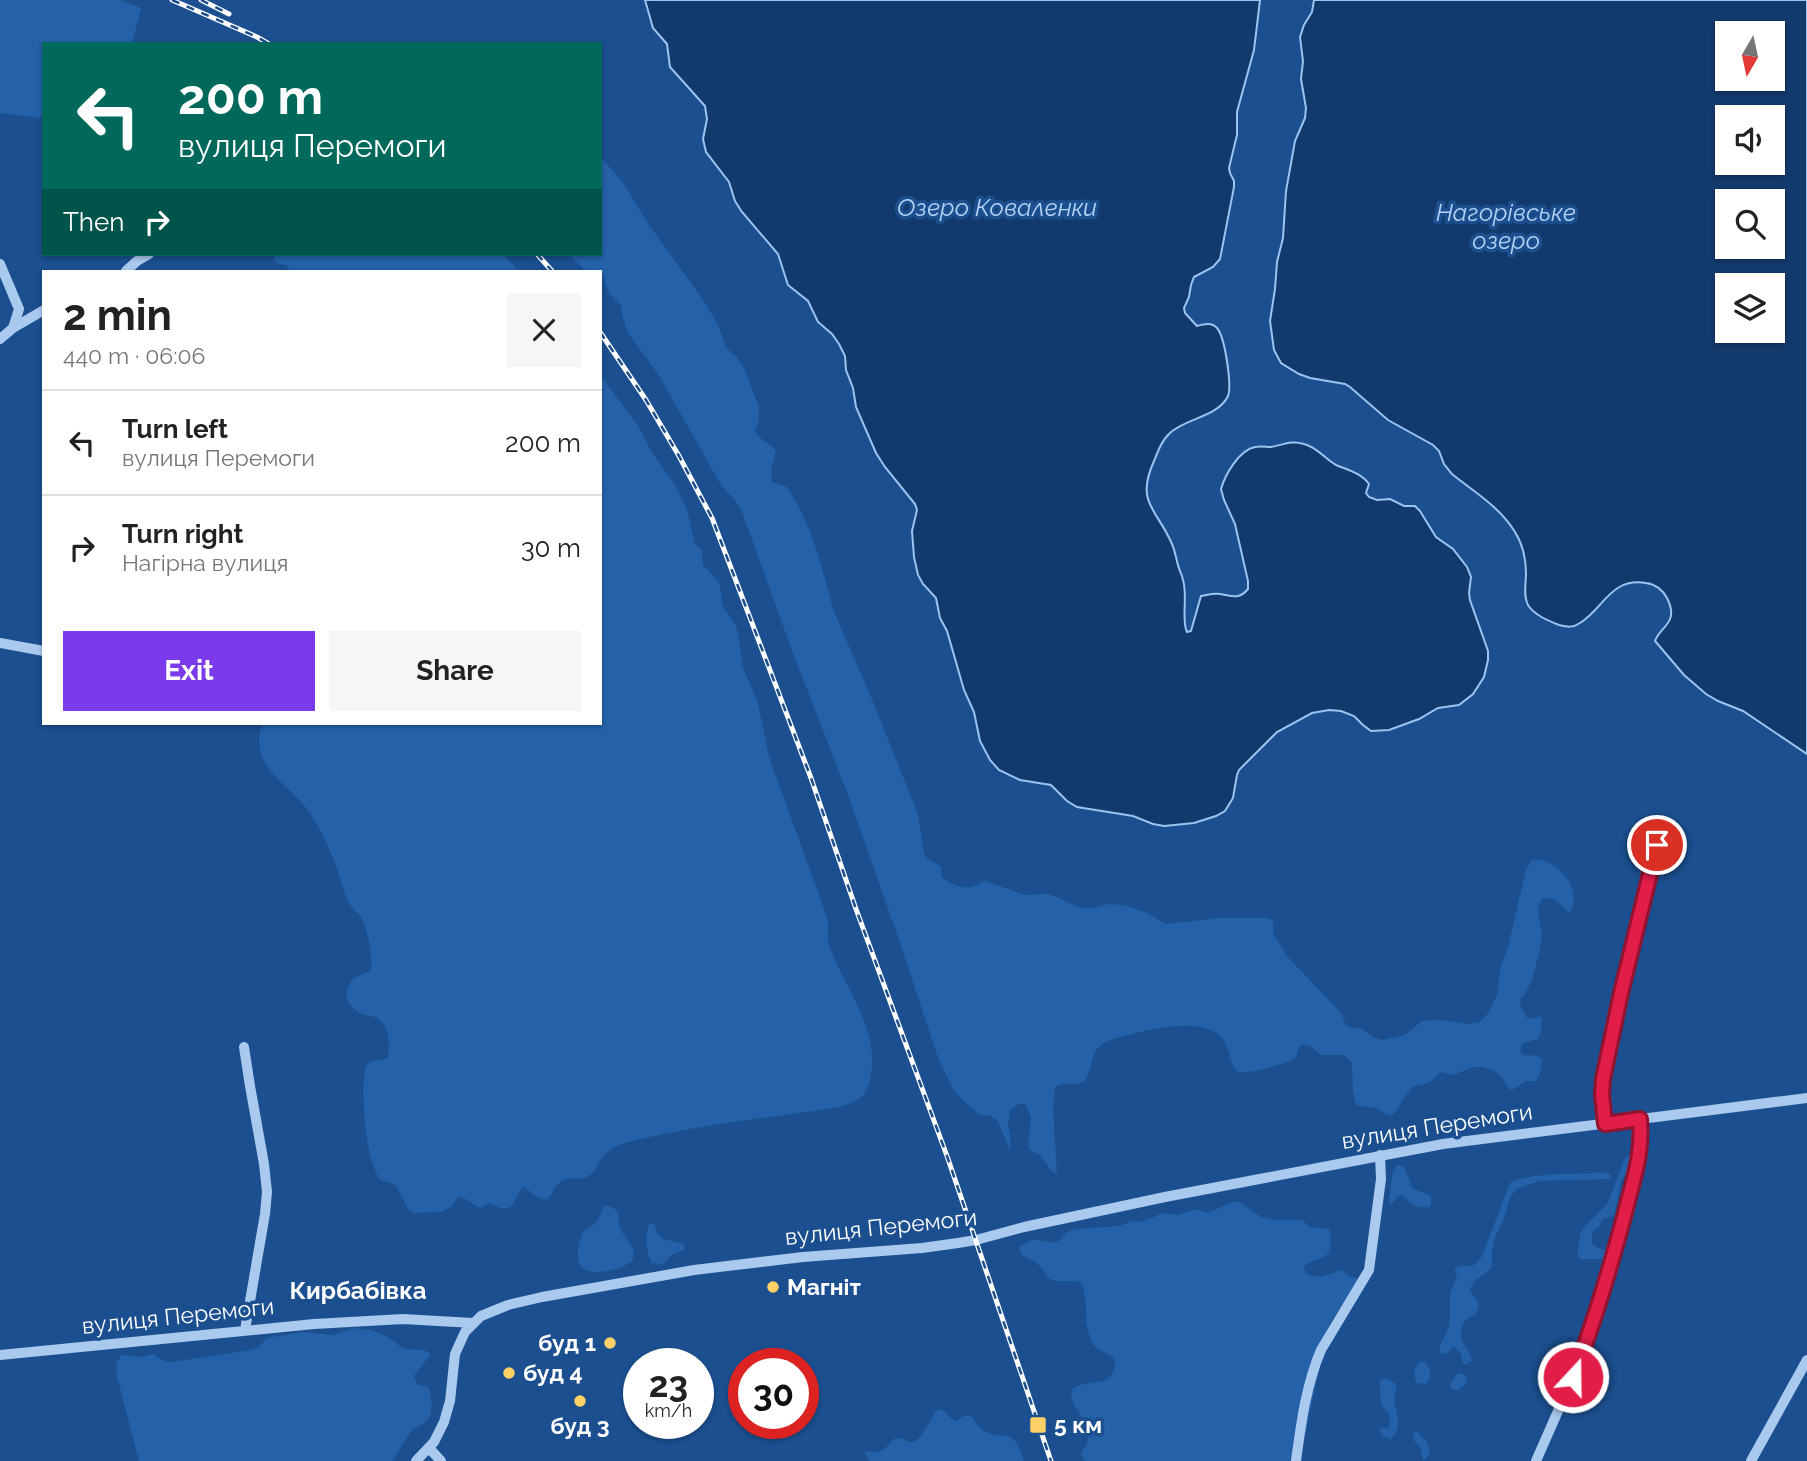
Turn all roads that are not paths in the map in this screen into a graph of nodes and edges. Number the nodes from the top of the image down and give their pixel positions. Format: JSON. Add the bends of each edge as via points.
{"nodes":[{"id":1,"x":146,"y":256,"type":"edge"},
{"id":2,"x":0,"y":264,"type":"edge"},
{"id":3,"x":127,"y":270,"type":"edge"},
{"id":4,"x":42,"y":311,"type":"edge"},
{"id":5,"x":13,"y":328,"type":"junction"},
{"id":6,"x":0,"y":339,"type":"edge"},
{"id":7,"x":0,"y":643,"type":"edge"},
{"id":8,"x":42,"y":651,"type":"edge"},
{"id":9,"x":1657,"y":845,"type":"dead end"},
{"id":10,"x":244,"y":1047,"type":"dead end"},
{"id":11,"x":1807,"y":1098,"type":"edge"},
{"id":12,"x":1640,"y":1119,"type":"junction"},
{"id":13,"x":1605,"y":1124,"type":"junction"},
{"id":14,"x":1380,"y":1155,"type":"junction"},
{"id":15,"x":473,"y":1322,"type":"junction"},
{"id":16,"x":245,"y":1330,"type":"junction"},
{"id":17,"x":0,"y":1355,"type":"edge"},
{"id":18,"x":1807,"y":1360,"type":"edge"},
{"id":19,"x":429,"y":1448,"type":"junction"},
{"id":20,"x":418,"y":1460,"type":"edge"},
{"id":21,"x":441,"y":1461,"type":"edge"},
{"id":22,"x":1296,"y":1461,"type":"edge"},
{"id":23,"x":1536,"y":1461,"type":"edge"},
{"id":24,"x":1751,"y":1461,"type":"edge"}],
"edges":[{"from":1,"to":3,"type":"street"},
{"from":2,"to":5,"type":"street","via":[[19,309]]},
{"from":4,"to":5,"type":"street"},
{"from":5,"to":6,"type":"street"},
{"from":7,"to":8,"type":"street"},
{"from":9,"to":13,"type":"street","via":[[1603,1079]]},
{"from":10,"to":16,"type":"street","via":[[267,1185]]},
{"from":11,"to":12,"type":"street","name":"вулиця Перемоги"},
{"from":12,"to":13,"type":"street","name":"вулиця Перемоги"},
{"from":12,"to":23,"type":"street","via":[[1640,1155],[1610,1269],[1582,1353]]},
{"from":13,"to":14,"type":"street","name":"вулиця Перемоги"},
{"from":14,"to":15,"type":"street","name":"вулиця Перемоги","via":[[975,1240],[704,1268],[566,1292],[508,1304]]},
{"from":14,"to":22,"type":"street","via":[[1369,1270],[1316,1362]]},
{"from":15,"to":16,"type":"street","name":"вулиця Перемоги","via":[[402,1320]]},
{"from":15,"to":19,"type":"street","via":[[456,1350],[448,1410]]},
{"from":16,"to":17,"type":"street","name":"вулиця Перемоги"},
{"from":18,"to":24,"type":"street"},
{"from":19,"to":20,"type":"street"},
{"from":19,"to":21,"type":"street"}]}
